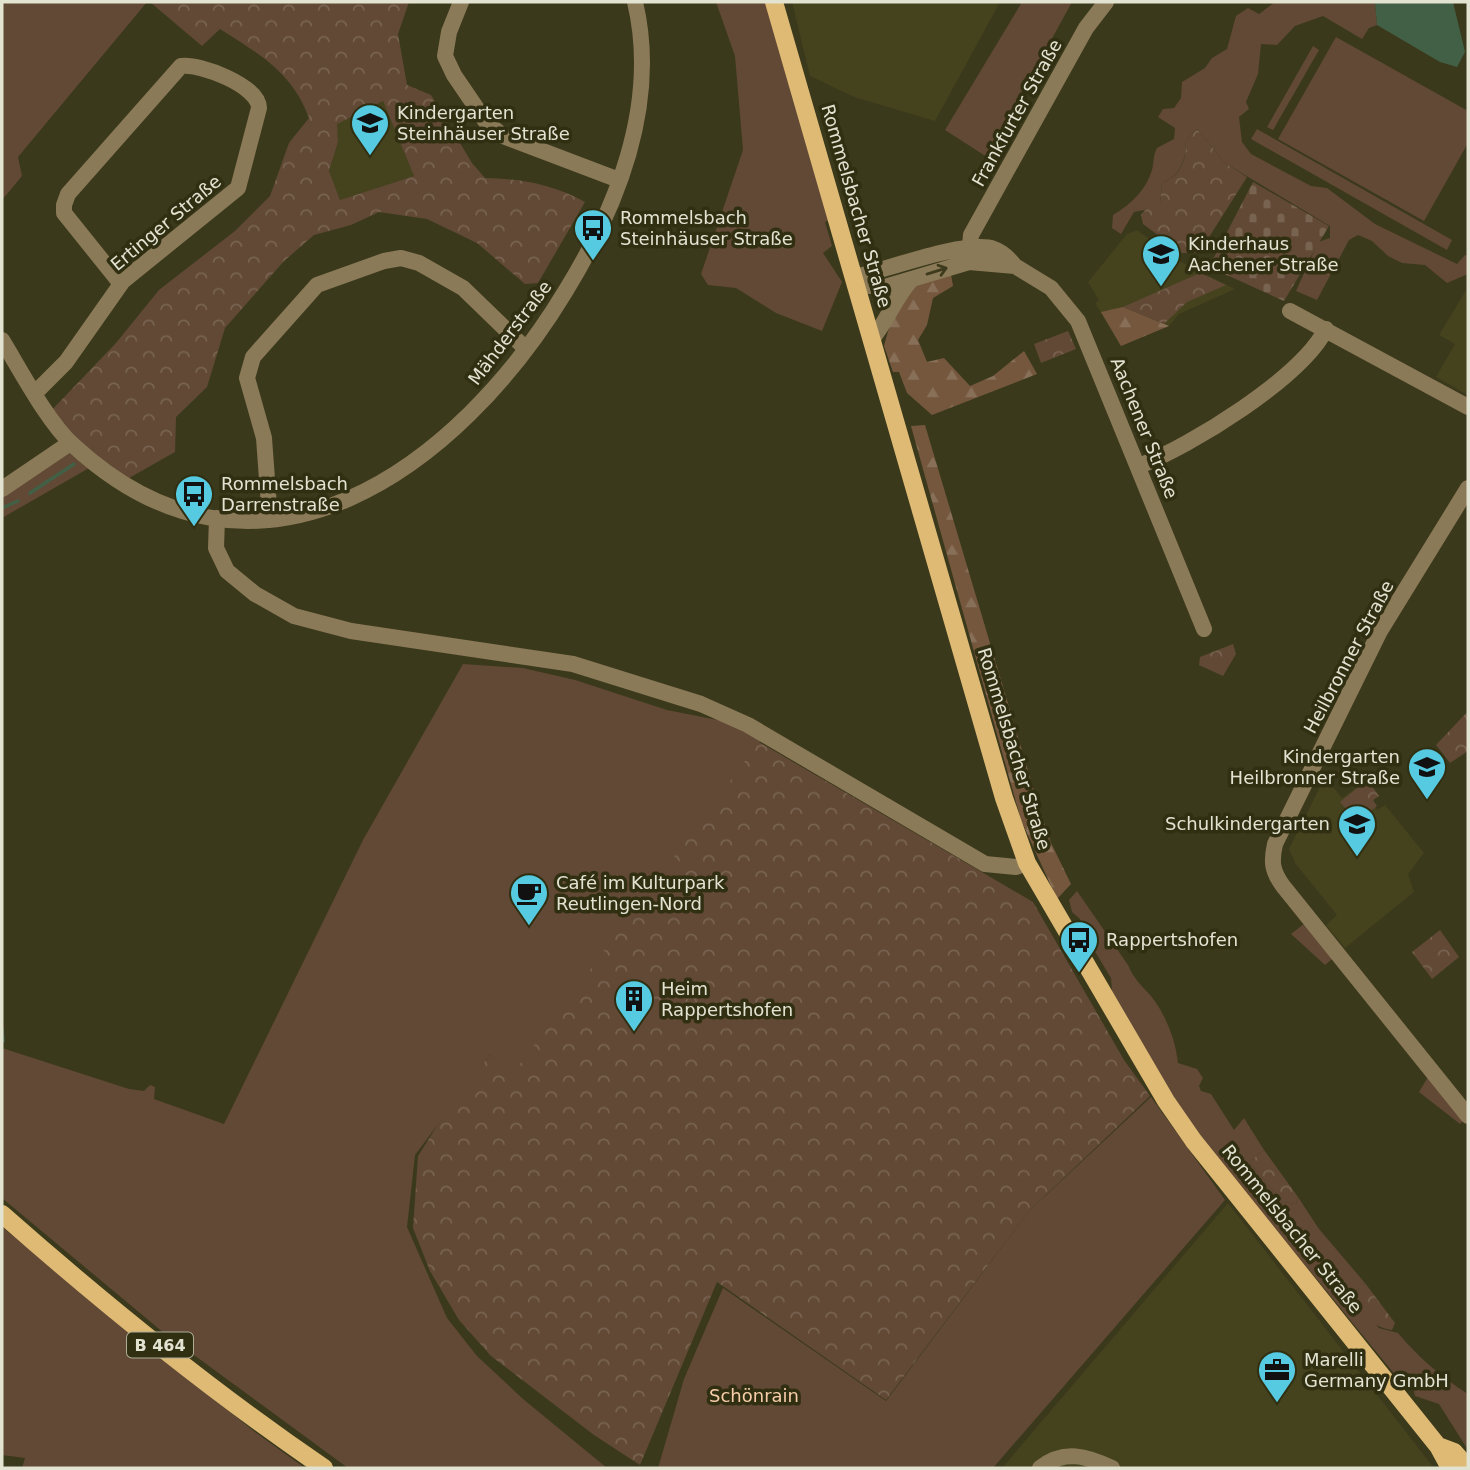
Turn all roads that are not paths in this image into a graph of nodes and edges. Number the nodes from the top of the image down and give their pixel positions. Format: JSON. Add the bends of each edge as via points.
{"nodes":[{"id":1,"x":461,"y":2,"type":"edge"},
{"id":2,"x":635,"y":2,"type":"edge"},
{"id":3,"x":774,"y":2,"type":"edge"},
{"id":4,"x":1106,"y":2,"type":"edge"},
{"id":5,"x":619,"y":180,"type":"junction"},
{"id":6,"x":970,"y":254,"type":"junction"},
{"id":7,"x":912,"y":279,"type":"junction"},
{"id":8,"x":856,"y":281,"type":"junction"},
{"id":9,"x":121,"y":284,"type":"junction"},
{"id":10,"x":1290,"y":311,"type":"dead end"},
{"id":11,"x":1322,"y":336,"type":"junction"},
{"id":12,"x":872,"y":339,"type":"junction"},
{"id":13,"x":3,"y":345,"type":"edge"},
{"id":14,"x":526,"y":349,"type":"junction"},
{"id":15,"x":35,"y":393,"type":"junction"},
{"id":16,"x":1468,"y":407,"type":"edge"},
{"id":17,"x":70,"y":443,"type":"junction"},
{"id":18,"x":1139,"y":466,"type":"junction"},
{"id":19,"x":1468,"y":488,"type":"edge"},
{"id":20,"x":2,"y":489,"type":"edge"},
{"id":21,"x":217,"y":518,"type":"junction"},
{"id":22,"x":270,"y":520,"type":"junction"},
{"id":23,"x":1205,"y":629,"type":"dead end"},
{"id":24,"x":1024,"y":856,"type":"junction"},
{"id":25,"x":1468,"y":1116,"type":"edge"},
{"id":26,"x":2,"y":1214,"type":"edge"},
{"id":27,"x":1438,"y":1446,"type":"junction"},
{"id":28,"x":324,"y":1468,"type":"edge"},
{"id":29,"x":1040,"y":1468,"type":"edge"},
{"id":30,"x":1112,"y":1468,"type":"edge"},
{"id":31,"x":1450,"y":1468,"type":"edge"},
{"id":32,"x":1468,"y":1468,"type":"edge"}],
"edges":[{"from":1,"to":5,"type":"street","via":[[445,56],[486,122],[503,136]]},
{"from":2,"to":5,"type":"street","name":"Mähderstraße","via":[[642,41],[642,90],[634,136]]},
{"from":3,"to":8,"type":"main road","name":"Rommelsbacher Straße"},
{"from":4,"to":6,"type":"street","name":"Frankfurter Straße","via":[[1086,28],[977,224]]},
{"from":5,"to":14,"type":"street","name":"Mähderstraße","via":[[577,274]]},
{"from":7,"to":6,"type":"street","one_way":true},
{"from":6,"to":8,"type":"street"},
{"from":6,"to":18,"type":"street","name":"Aachener Straße","via":[[1003,267],[1015,266],[1051,288],[1074,315]]},
{"from":7,"to":8,"type":"street","via":[[885,286]]},
{"from":7,"to":12,"type":"street"},
{"from":8,"to":12,"type":"main road","name":"Rommelsbacher Straße"},
{"from":9,"to":9,"type":"street","name":"Ertinger Straße","via":[[237,188],[244,174],[258,99],[250,90],[197,66],[181,66],[65,200],[64,213]]},
{"from":9,"to":15,"type":"street","name":"Ertinger Straße","via":[[66,362]]},
{"from":10,"to":11,"type":"street"},
{"from":11,"to":16,"type":"street"},
{"from":11,"to":18,"type":"street","via":[[1233,416]]},
{"from":12,"to":24,"type":"main road","name":"Rommelsbacher Straße"},
{"from":13,"to":15,"type":"street","name":"Mähderstraße"},
{"from":14,"to":22,"type":"street","name":"Mähderstraße","via":[[457,428],[407,468],[339,503]]},
{"from":14,"to":22,"type":"street","via":[[463,288],[414,260],[384,261],[317,285],[253,357],[247,372],[264,438]]},
{"from":15,"to":17,"type":"street","name":"Mähderstraße"},
{"from":17,"to":20,"type":"street"},
{"from":17,"to":21,"type":"street","name":"Mähderstraße","via":[[139,492],[181,510]]},
{"from":18,"to":23,"type":"street","name":"Aachener Straße"},
{"from":19,"to":25,"type":"street","name":"Heilbronner Straße","via":[[1380,631],[1275,844],[1272,859],[1283,886]]},
{"from":21,"to":22,"type":"street","name":"Mähderstraße"},
{"from":21,"to":24,"type":"street","via":[[216,548],[227,571],[294,616],[351,631],[573,664],[701,704],[748,725],[985,864]]},
{"from":24,"to":27,"type":"main road","name":"Rommelsbacher Straße","via":[[1179,1121]]},
{"from":26,"to":28,"type":"main road","number":"B 464","via":[[62,1268],[243,1411]]},
{"from":27,"to":31,"type":"main road","name":"Rommelsbacher Straße"},
{"from":27,"to":32,"type":"main road","name":"Rommelsbacher Straße","via":[[1454,1452]]},
{"from":29,"to":30,"type":"street","via":[[1062,1456],[1085,1455]]}]}
